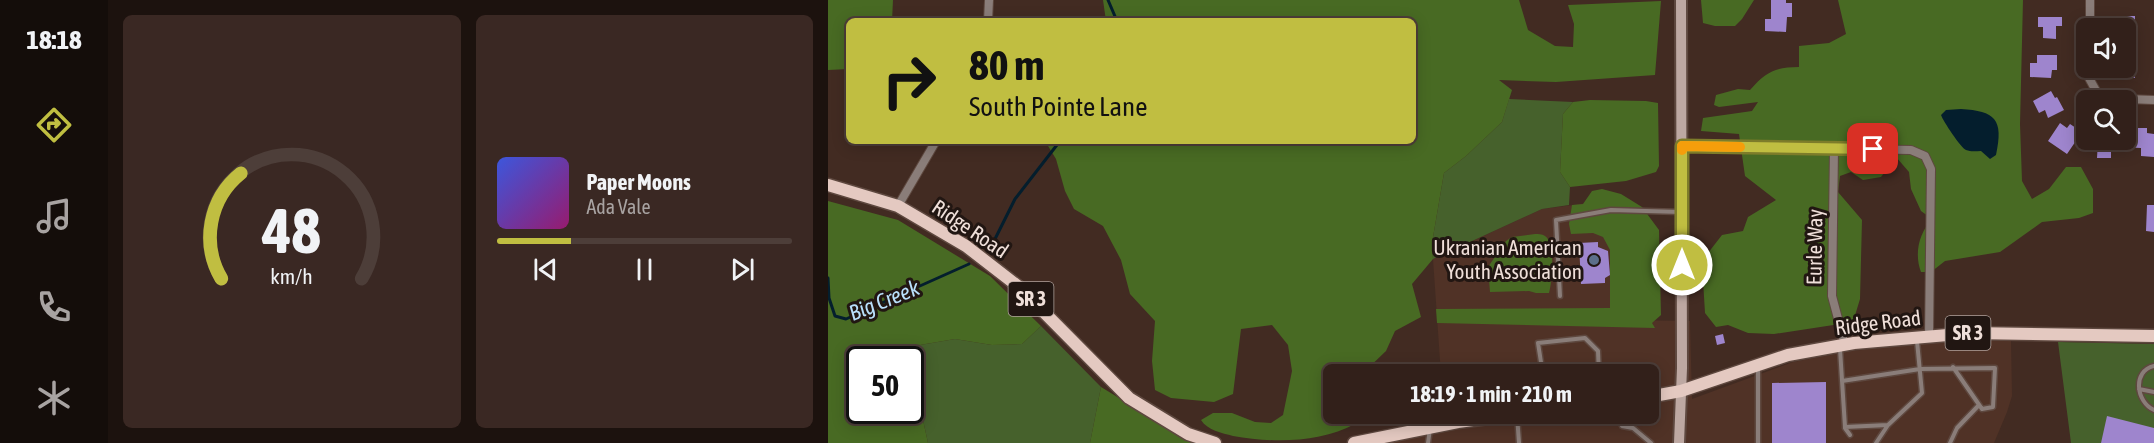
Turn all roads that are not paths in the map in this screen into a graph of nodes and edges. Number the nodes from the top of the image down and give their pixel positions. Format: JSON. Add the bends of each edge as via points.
{"nodes":[{"id":1,"x":989,"y":0,"type":"edge"},
{"id":2,"x":1682,"y":0,"type":"edge"},
{"id":3,"x":2090,"y":0,"type":"edge"},
{"id":4,"x":988,"y":18,"type":"edge"},
{"id":5,"x":2090,"y":18,"type":"edge"},
{"id":6,"x":2089,"y":78,"type":"edge"},
{"id":7,"x":2154,"y":100,"type":"edge"},
{"id":8,"x":934,"y":144,"type":"edge"},
{"id":9,"x":1682,"y":146,"type":"junction"},
{"id":10,"x":1834,"y":148,"type":"junction"},
{"id":11,"x":828,"y":185,"type":"edge"},
{"id":12,"x":898,"y":206,"type":"junction"},
{"id":13,"x":1682,"y":212,"type":"junction"},
{"id":14,"x":1560,"y":296,"type":"dead end"},
{"id":15,"x":2154,"y":336,"type":"edge"},
{"id":16,"x":1923,"y":337,"type":"junction"},
{"id":17,"x":1842,"y":346,"type":"junction"},
{"id":18,"x":1541,"y":364,"type":"edge"},
{"id":19,"x":1599,"y":364,"type":"edge"},
{"id":20,"x":1758,"y":365,"type":"junction"},
{"id":21,"x":2154,"y":366,"type":"edge"},
{"id":22,"x":1953,"y":367,"type":"junction"},
{"id":23,"x":1920,"y":369,"type":"junction"},
{"id":24,"x":1842,"y":381,"type":"junction"},
{"id":25,"x":2138,"y":389,"type":"junction"},
{"id":26,"x":1681,"y":391,"type":"junction"},
{"id":27,"x":2154,"y":392,"type":"edge"},
{"id":28,"x":1659,"y":396,"type":"edge"},
{"id":29,"x":1979,"y":405,"type":"junction"},
{"id":30,"x":2154,"y":410,"type":"edge"},
{"id":31,"x":1441,"y":424,"type":"edge"},
{"id":32,"x":1518,"y":424,"type":"edge"},
{"id":33,"x":1622,"y":424,"type":"edge"},
{"id":34,"x":1888,"y":425,"type":"junction"},
{"id":35,"x":1430,"y":427,"type":"junction"},
{"id":36,"x":1845,"y":427,"type":"junction"},
{"id":37,"x":1850,"y":435,"type":"dead end"},
{"id":38,"x":1215,"y":443,"type":"edge"},
{"id":39,"x":1354,"y":443,"type":"edge"},
{"id":40,"x":1428,"y":443,"type":"edge"},
{"id":41,"x":1519,"y":443,"type":"edge"},
{"id":42,"x":1651,"y":443,"type":"edge"},
{"id":43,"x":1679,"y":443,"type":"edge"},
{"id":44,"x":1758,"y":443,"type":"edge"},
{"id":45,"x":1876,"y":443,"type":"edge"},
{"id":46,"x":1950,"y":443,"type":"edge"}],
"edges":[{"from":1,"to":4,"type":"street"},
{"from":2,"to":9,"type":"main road"},
{"from":3,"to":5,"type":"street"},
{"from":6,"to":7,"type":"street","via":[[2100,99]]},
{"from":8,"to":12,"type":"street"},
{"from":9,"to":10,"type":"street"},
{"from":9,"to":13,"type":"main road"},
{"from":10,"to":16,"type":"street","via":[[1911,150],[1929,162]]},
{"from":10,"to":17,"type":"street","name":"Eurle Way","via":[[1832,296]]},
{"from":11,"to":12,"type":"main road","name":"Ridge Road","number":"SR 3"},
{"from":12,"to":38,"type":"main road","name":"Ridge Road","number":"SR 3","via":[[966,246],[1012,282],[1129,398],[1188,434]]},
{"from":13,"to":14,"type":"lane","via":[[1611,210],[1556,220]]},
{"from":13,"to":26,"type":"main road"},
{"from":15,"to":16,"type":"main road","name":"Ridge Road","number":"SR 3","via":[[1971,333]]},
{"from":16,"to":17,"type":"main road","name":"Ridge Road","number":"SR 3"},
{"from":16,"to":23,"type":"lane"},
{"from":17,"to":20,"type":"main road","name":"Ridge Road","number":"SR 3","via":[[1788,355]]},
{"from":17,"to":24,"type":"lane"},
{"from":18,"to":19,"type":"lane","via":[[1538,343],[1585,338],[1598,351]]},
{"from":20,"to":26,"type":"main road","name":"Ridge Road","number":"SR 3"},
{"from":20,"to":44,"type":"lane"},
{"from":21,"to":25,"type":"lane","via":[[2140,376]]},
{"from":22,"to":23,"type":"lane"},
{"from":22,"to":29,"type":"lane"},
{"from":22,"to":29,"type":"lane","via":[[1995,368],[1993,407],[1982,409]]},
{"from":23,"to":24,"type":"lane"},
{"from":23,"to":34,"type":"lane","via":[[1922,393]]},
{"from":24,"to":36,"type":"lane"},
{"from":25,"to":27,"type":"lane"},
{"from":25,"to":30,"type":"lane","via":[[2142,400]]},
{"from":26,"to":28,"type":"main road","name":"Ridge Road","number":"SR 3"},
{"from":26,"to":43,"type":"main road"},
{"from":29,"to":46,"type":"lane","via":[[1957,428]]},
{"from":31,"to":35,"type":"main road"},
{"from":32,"to":41,"type":"lane"},
{"from":33,"to":42,"type":"lane"},
{"from":34,"to":36,"type":"lane"},
{"from":34,"to":45,"type":"lane"},
{"from":35,"to":39,"type":"main road"},
{"from":35,"to":40,"type":"lane"},
{"from":36,"to":37,"type":"lane"}]}
